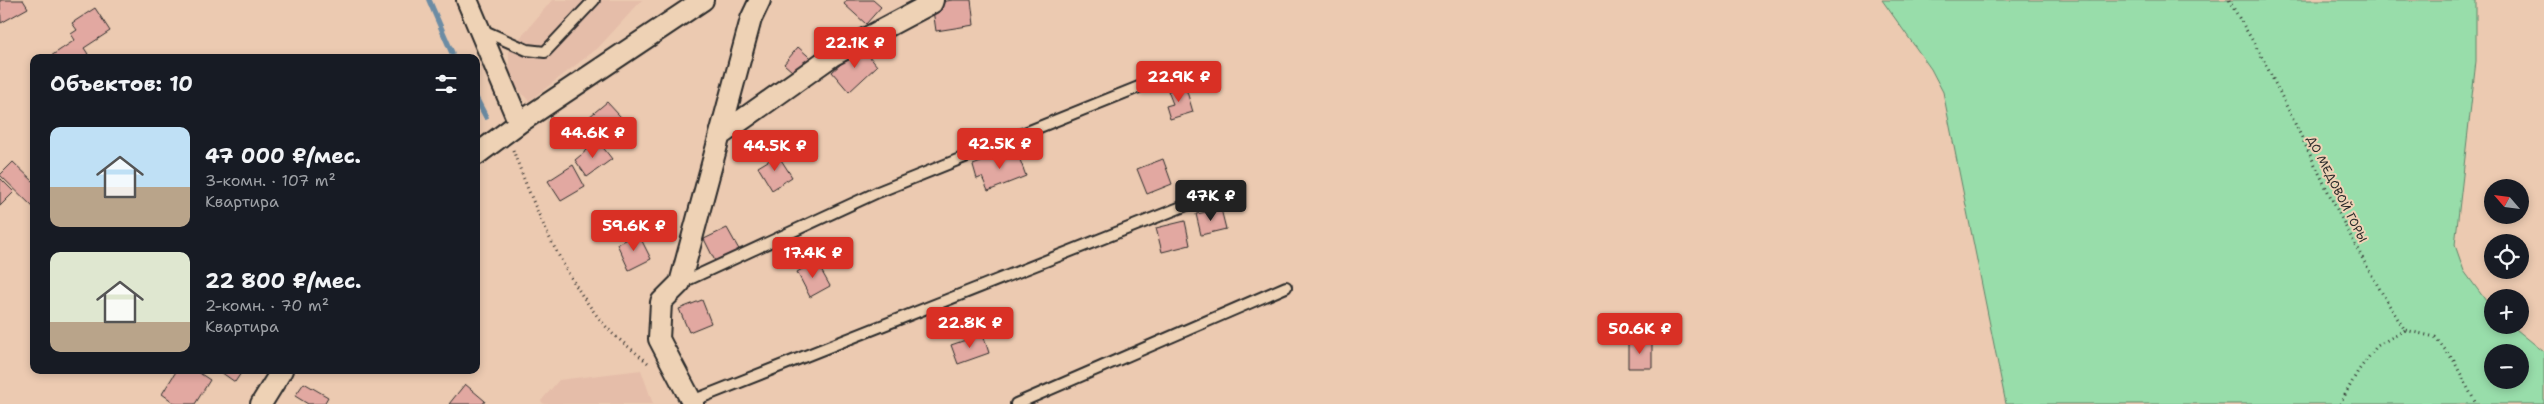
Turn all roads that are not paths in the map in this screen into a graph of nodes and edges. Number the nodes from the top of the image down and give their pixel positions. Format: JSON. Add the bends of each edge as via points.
{"nodes":[{"id":1,"x":467,"y":0,"type":"edge"},
{"id":2,"x":594,"y":0,"type":"edge"},
{"id":3,"x":703,"y":0,"type":"edge"},
{"id":4,"x":760,"y":0,"type":"edge"},
{"id":5,"x":933,"y":0,"type":"edge"},
{"id":6,"x":479,"y":28,"type":"junction"},
{"id":7,"x":1171,"y":74,"type":"dead end"},
{"id":8,"x":513,"y":128,"type":"junction"},
{"id":9,"x":722,"y":134,"type":"junction"},
{"id":10,"x":480,"y":152,"type":"edge"},
{"id":11,"x":1212,"y":195,"type":"dead end"},
{"id":12,"x":680,"y":283,"type":"junction"},
{"id":13,"x":1286,"y":287,"type":"dead end"},
{"id":14,"x":280,"y":374,"type":"edge"},
{"id":15,"x":692,"y":403,"type":"edge"},
{"id":16,"x":261,"y":404,"type":"edge"},
{"id":17,"x":1016,"y":404,"type":"edge"}],
"edges":[{"from":1,"to":6,"type":"street"},
{"from":2,"to":6,"type":"lane","via":[[545,52],[527,50]]},
{"from":3,"to":8,"type":"street"},
{"from":4,"to":9,"type":"street","via":[[751,19]]},
{"from":5,"to":9,"type":"street","via":[[832,56]]},
{"from":6,"to":8,"type":"street"},
{"from":7,"to":12,"type":"lane","via":[[878,192]]},
{"from":8,"to":10,"type":"street"},
{"from":9,"to":12,"type":"street"},
{"from":11,"to":15,"type":"lane"},
{"from":12,"to":15,"type":"street","via":[[661,302],[659,339]]},
{"from":13,"to":17,"type":"lane"},
{"from":14,"to":16,"type":"street"}]}
